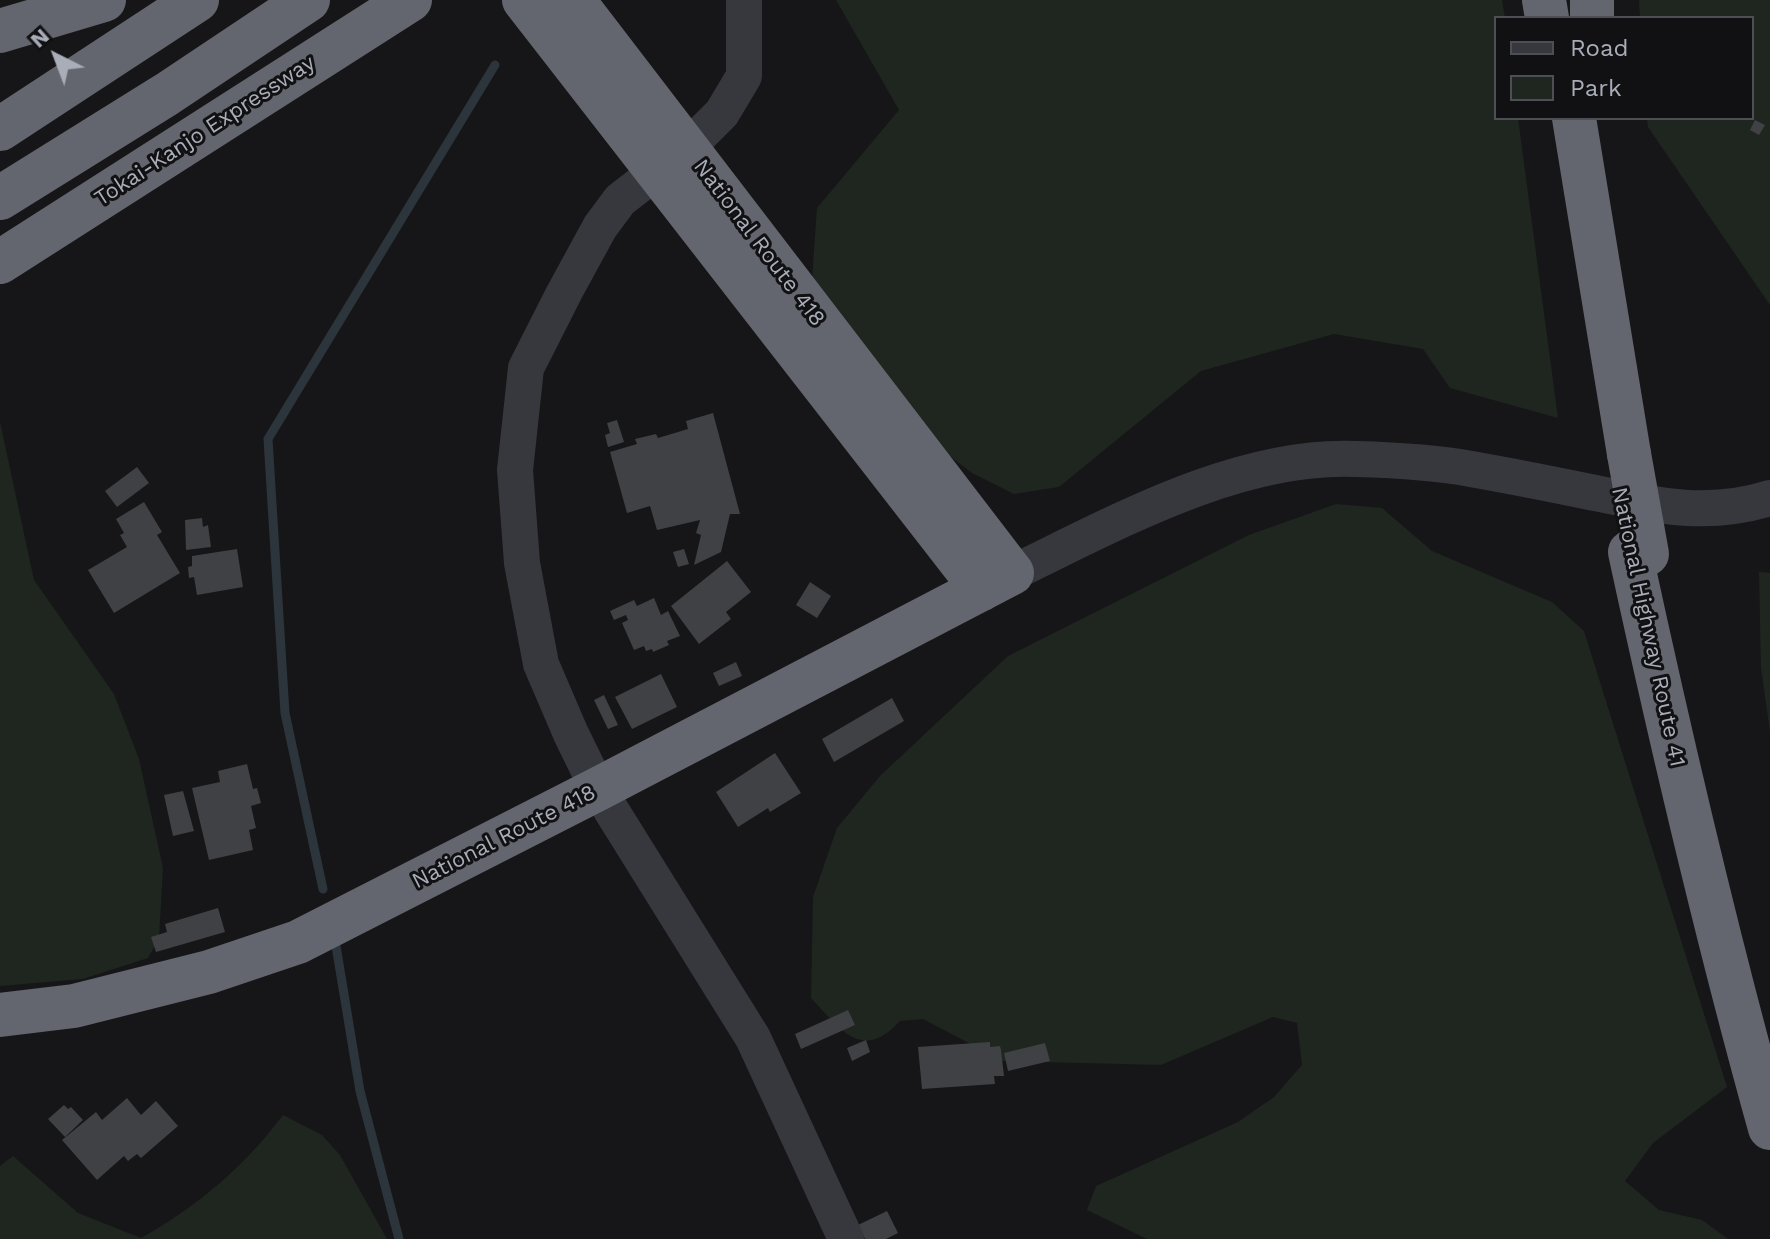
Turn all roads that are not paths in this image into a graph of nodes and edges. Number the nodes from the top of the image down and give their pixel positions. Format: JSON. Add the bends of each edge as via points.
{"nodes":[{"id":1,"x":104,"y":0,"type":"edge"},
{"id":2,"x":197,"y":0,"type":"edge"},
{"id":3,"x":308,"y":0,"type":"edge"},
{"id":4,"x":410,"y":0,"type":"edge"},
{"id":5,"x":524,"y":0,"type":"edge"},
{"id":6,"x":573,"y":0,"type":"edge"},
{"id":7,"x":740,"y":6,"type":"edge"},
{"id":8,"x":0,"y":31,"type":"edge"},
{"id":9,"x":1559,"y":120,"type":"edge"},
{"id":10,"x":1574,"y":120,"type":"edge"},
{"id":11,"x":1593,"y":120,"type":"edge"},
{"id":12,"x":0,"y":129,"type":"edge"},
{"id":13,"x":672,"y":158,"type":"junction"},
{"id":14,"x":0,"y":198,"type":"edge"},
{"id":15,"x":0,"y":262,"type":"edge"},
{"id":16,"x":1600,"y":285,"type":"junction"},
{"id":17,"x":1620,"y":453,"type":"junction"},
{"id":18,"x":1770,"y":498,"type":"edge"},
{"id":19,"x":1639,"y":553,"type":"junction"},
{"id":20,"x":997,"y":581,"type":"junction"},
{"id":21,"x":598,"y":789,"type":"junction"},
{"id":22,"x":0,"y":1015,"type":"edge"},
{"id":23,"x":1770,"y":1067,"type":"edge"},
{"id":24,"x":1770,"y":1128,"type":"edge"},
{"id":25,"x":846,"y":1239,"type":"edge"}],
"edges":[{"from":1,"to":8,"type":"highway"},
{"from":2,"to":12,"type":"highway"},
{"from":3,"to":14,"type":"highway"},
{"from":4,"to":15,"type":"highway","name":"Tokai-Kanjo Expressway"},
{"from":5,"to":13,"type":"highway","name":"National Route 418"},
{"from":6,"to":13,"type":"highway","name":"National Route 418"},
{"from":7,"to":13,"type":"street","via":[[744,76],[722,113]]},
{"from":9,"to":17,"type":"highway","name":"National Highway Route 41","via":[[1594,363]]},
{"from":10,"to":16,"type":"highway","name":"National Highway Route 41"},
{"from":11,"to":16,"type":"highway"},
{"from":13,"to":20,"type":"highway","name":"National Route 418"},
{"from":13,"to":21,"type":"street","via":[[620,200],[600,227],[526,368],[515,470],[522,563],[541,664]]},
{"from":16,"to":17,"type":"highway","name":"National Highway Route 41"},
{"from":17,"to":19,"type":"highway","name":"National Highway Route 41"},
{"from":18,"to":20,"type":"street","via":[[1710,510],[1668,508],[1467,468],[1352,459],[1277,465],[1202,487]]},
{"from":19,"to":23,"type":"highway","name":"National Highway Route 41"},
{"from":19,"to":24,"type":"highway","name":"National Highway Route 41","via":[[1676,765]]},
{"from":20,"to":21,"type":"highway","name":"National Route 418"},
{"from":21,"to":22,"type":"highway","name":"National Route 418","via":[[298,942],[209,972],[74,1006]]},
{"from":21,"to":25,"type":"street","via":[[753,1038]]}]}
